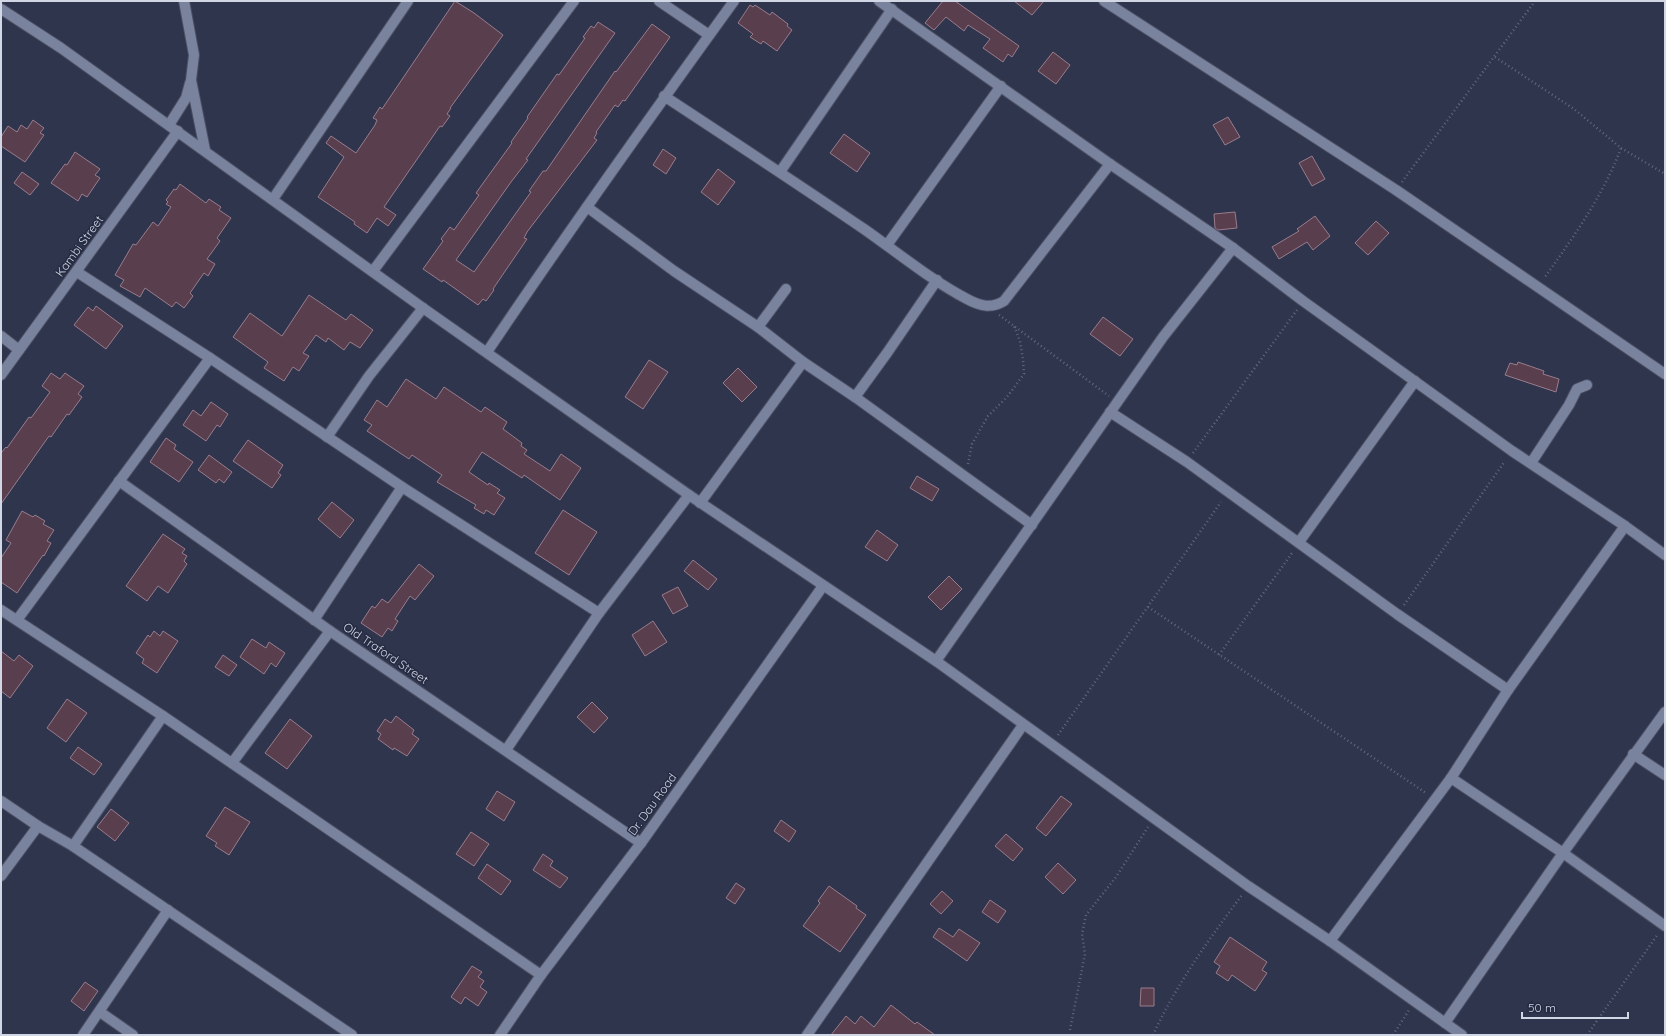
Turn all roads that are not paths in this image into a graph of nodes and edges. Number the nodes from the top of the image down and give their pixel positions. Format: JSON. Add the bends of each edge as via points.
{"nodes":[{"id":1,"x":184,"y":1,"type":"edge"},
{"id":2,"x":408,"y":1,"type":"edge"},
{"id":3,"x":574,"y":1,"type":"edge"},
{"id":4,"x":659,"y":1,"type":"edge"},
{"id":5,"x":734,"y":1,"type":"edge"},
{"id":6,"x":880,"y":1,"type":"edge"},
{"id":7,"x":1104,"y":1,"type":"edge"},
{"id":8,"x":1,"y":9,"type":"edge"},
{"id":9,"x":892,"y":9,"type":"junction"},
{"id":10,"x":709,"y":35,"type":"junction"},
{"id":11,"x":191,"y":80,"type":"junction"},
{"id":12,"x":1001,"y":86,"type":"junction"},
{"id":13,"x":664,"y":96,"type":"junction"},
{"id":14,"x":174,"y":128,"type":"junction"},
{"id":15,"x":205,"y":150,"type":"junction"},
{"id":16,"x":1110,"y":164,"type":"junction"},
{"id":17,"x":780,"y":172,"type":"junction"},
{"id":18,"x":273,"y":199,"type":"junction"},
{"id":19,"x":586,"y":207,"type":"junction"},
{"id":20,"x":887,"y":245,"type":"junction"},
{"id":21,"x":1233,"y":248,"type":"junction"},
{"id":22,"x":372,"y":271,"type":"junction"},
{"id":23,"x":77,"y":272,"type":"junction"},
{"id":24,"x":937,"y":280,"type":"junction"},
{"id":25,"x":786,"y":289,"type":"dead end"},
{"id":26,"x":423,"y":308,"type":"junction"},
{"id":27,"x":758,"y":327,"type":"junction"},
{"id":28,"x":1,"y":336,"type":"edge"},
{"id":29,"x":19,"y":350,"type":"junction"},
{"id":30,"x":487,"y":352,"type":"junction"},
{"id":31,"x":210,"y":358,"type":"junction"},
{"id":32,"x":803,"y":362,"type":"junction"},
{"id":33,"x":1665,"y":374,"type":"edge"},
{"id":34,"x":1,"y":375,"type":"edge"},
{"id":35,"x":1415,"y":381,"type":"junction"},
{"id":36,"x":1586,"y":385,"type":"dead end"},
{"id":37,"x":856,"y":397,"type":"junction"},
{"id":38,"x":1110,"y":412,"type":"junction"},
{"id":39,"x":327,"y":437,"type":"junction"},
{"id":40,"x":1531,"y":463,"type":"junction"},
{"id":41,"x":119,"y":481,"type":"junction"},
{"id":42,"x":402,"y":487,"type":"junction"},
{"id":43,"x":689,"y":495,"type":"junction"},
{"id":44,"x":700,"y":503,"type":"junction"},
{"id":45,"x":1032,"y":525,"type":"junction"},
{"id":46,"x":1625,"y":526,"type":"junction"},
{"id":47,"x":1299,"y":542,"type":"junction"},
{"id":48,"x":1665,"y":555,"type":"edge"},
{"id":49,"x":823,"y":586,"type":"junction"},
{"id":50,"x":1,"y":610,"type":"edge"},
{"id":51,"x":599,"y":613,"type":"junction"},
{"id":52,"x":17,"y":620,"type":"junction"},
{"id":53,"x":314,"y":620,"type":"junction"},
{"id":54,"x":330,"y":631,"type":"junction"},
{"id":55,"x":936,"y":661,"type":"junction"},
{"id":56,"x":1508,"y":690,"type":"junction"},
{"id":57,"x":1665,"y":712,"type":"edge"},
{"id":58,"x":163,"y":716,"type":"junction"},
{"id":59,"x":1023,"y":725,"type":"junction"},
{"id":60,"x":506,"y":750,"type":"junction"},
{"id":61,"x":1633,"y":754,"type":"junction"},
{"id":62,"x":232,"y":763,"type":"junction"},
{"id":63,"x":1665,"y":775,"type":"edge"},
{"id":64,"x":1451,"y":778,"type":"junction"},
{"id":65,"x":1,"y":801,"type":"edge"},
{"id":66,"x":38,"y":826,"type":"junction"},
{"id":67,"x":641,"y":843,"type":"junction"},
{"id":68,"x":72,"y":846,"type":"junction"},
{"id":69,"x":1563,"y":853,"type":"junction"},
{"id":70,"x":1,"y":876,"type":"edge"},
{"id":71,"x":168,"y":910,"type":"junction"},
{"id":72,"x":1665,"y":926,"type":"edge"},
{"id":73,"x":1330,"y":941,"type":"junction"},
{"id":74,"x":541,"y":975,"type":"junction"},
{"id":75,"x":100,"y":1012,"type":"junction"},
{"id":76,"x":1445,"y":1023,"type":"junction"},
{"id":77,"x":83,"y":1035,"type":"edge"},
{"id":78,"x":133,"y":1035,"type":"edge"},
{"id":79,"x":352,"y":1035,"type":"edge"},
{"id":80,"x":500,"y":1035,"type":"edge"},
{"id":81,"x":807,"y":1035,"type":"edge"},
{"id":82,"x":1462,"y":1035,"type":"edge"}],
"edges":[{"from":1,"to":11,"type":"street","via":[[194,54]]},
{"from":2,"to":18,"type":"street"},
{"from":3,"to":22,"type":"street"},
{"from":4,"to":10,"type":"street"},
{"from":5,"to":10,"type":"street"},
{"from":6,"to":9,"type":"street"},
{"from":7,"to":33,"type":"street","via":[[1396,190]]},
{"from":8,"to":14,"type":"street"},
{"from":9,"to":12,"type":"street"},
{"from":9,"to":17,"type":"street"},
{"from":10,"to":13,"type":"street"},
{"from":11,"to":14,"type":"street","name":"Kambi Street"},
{"from":11,"to":15,"type":"street"},
{"from":12,"to":16,"type":"street"},
{"from":12,"to":20,"type":"street"},
{"from":13,"to":17,"type":"street"},
{"from":13,"to":19,"type":"street"},
{"from":14,"to":15,"type":"street"},
{"from":14,"to":23,"type":"street","name":"Kambi Street"},
{"from":15,"to":18,"type":"street"},
{"from":16,"to":21,"type":"street"},
{"from":16,"to":24,"type":"street","via":[[1004,301],[996,306],[987,306],[968,300]]},
{"from":17,"to":20,"type":"street"},
{"from":18,"to":22,"type":"street"},
{"from":19,"to":27,"type":"street","via":[[674,271]]},
{"from":19,"to":30,"type":"street"},
{"from":20,"to":24,"type":"street"},
{"from":21,"to":35,"type":"street"},
{"from":21,"to":38,"type":"street","via":[[1163,337]]},
{"from":22,"to":26,"type":"street"},
{"from":23,"to":29,"type":"street","name":"Kambi Street"},
{"from":23,"to":31,"type":"street"},
{"from":24,"to":37,"type":"street"},
{"from":25,"to":27,"type":"street"},
{"from":26,"to":30,"type":"street"},
{"from":26,"to":39,"type":"street","via":[[369,376]]},
{"from":27,"to":32,"type":"street"},
{"from":28,"to":29,"type":"street"},
{"from":29,"to":34,"type":"street","name":"Kambi Street"},
{"from":30,"to":43,"type":"street"},
{"from":31,"to":39,"type":"street"},
{"from":31,"to":41,"type":"street"},
{"from":32,"to":37,"type":"street"},
{"from":32,"to":44,"type":"street"},
{"from":35,"to":40,"type":"street"},
{"from":35,"to":47,"type":"street"},
{"from":36,"to":40,"type":"street","via":[[1577,389]]},
{"from":37,"to":45,"type":"street"},
{"from":38,"to":45,"type":"street"},
{"from":38,"to":47,"type":"street","via":[[1187,462]]},
{"from":39,"to":42,"type":"street"},
{"from":40,"to":46,"type":"street"},
{"from":41,"to":52,"type":"street"},
{"from":41,"to":53,"type":"street","name":"Old Traford Street"},
{"from":42,"to":51,"type":"street"},
{"from":42,"to":53,"type":"street"},
{"from":43,"to":44,"type":"street"},
{"from":43,"to":51,"type":"street"},
{"from":44,"to":49,"type":"street"},
{"from":45,"to":55,"type":"street"},
{"from":46,"to":48,"type":"street"},
{"from":46,"to":56,"type":"street"},
{"from":47,"to":56,"type":"street"},
{"from":49,"to":55,"type":"street"},
{"from":49,"to":67,"type":"street","name":"Dr. Dau Road"},
{"from":50,"to":52,"type":"street"},
{"from":51,"to":60,"type":"street"},
{"from":52,"to":58,"type":"street"},
{"from":53,"to":54,"type":"street","name":"Old Traford Street"},
{"from":54,"to":60,"type":"street","name":"Old Traford Street"},
{"from":54,"to":62,"type":"street"},
{"from":55,"to":59,"type":"street"},
{"from":56,"to":64,"type":"street"},
{"from":57,"to":61,"type":"street"},
{"from":58,"to":62,"type":"street"},
{"from":58,"to":68,"type":"street"},
{"from":59,"to":73,"type":"street","via":[[1248,886]]},
{"from":59,"to":81,"type":"street"},
{"from":60,"to":67,"type":"street","name":"Old Traford Street"},
{"from":61,"to":63,"type":"street"},
{"from":61,"to":69,"type":"street"},
{"from":62,"to":74,"type":"street"},
{"from":64,"to":69,"type":"street"},
{"from":64,"to":73,"type":"street"},
{"from":65,"to":66,"type":"street"},
{"from":66,"to":68,"type":"street"},
{"from":66,"to":70,"type":"street"},
{"from":67,"to":74,"type":"street","name":"Dr. Dau Road"},
{"from":68,"to":71,"type":"street"},
{"from":69,"to":72,"type":"street"},
{"from":69,"to":76,"type":"street"},
{"from":71,"to":75,"type":"street"},
{"from":71,"to":79,"type":"street"},
{"from":73,"to":76,"type":"street"},
{"from":74,"to":80,"type":"street","name":"Dr. Dau Road"},
{"from":75,"to":77,"type":"street"},
{"from":75,"to":78,"type":"street"},
{"from":76,"to":82,"type":"street"}]}
